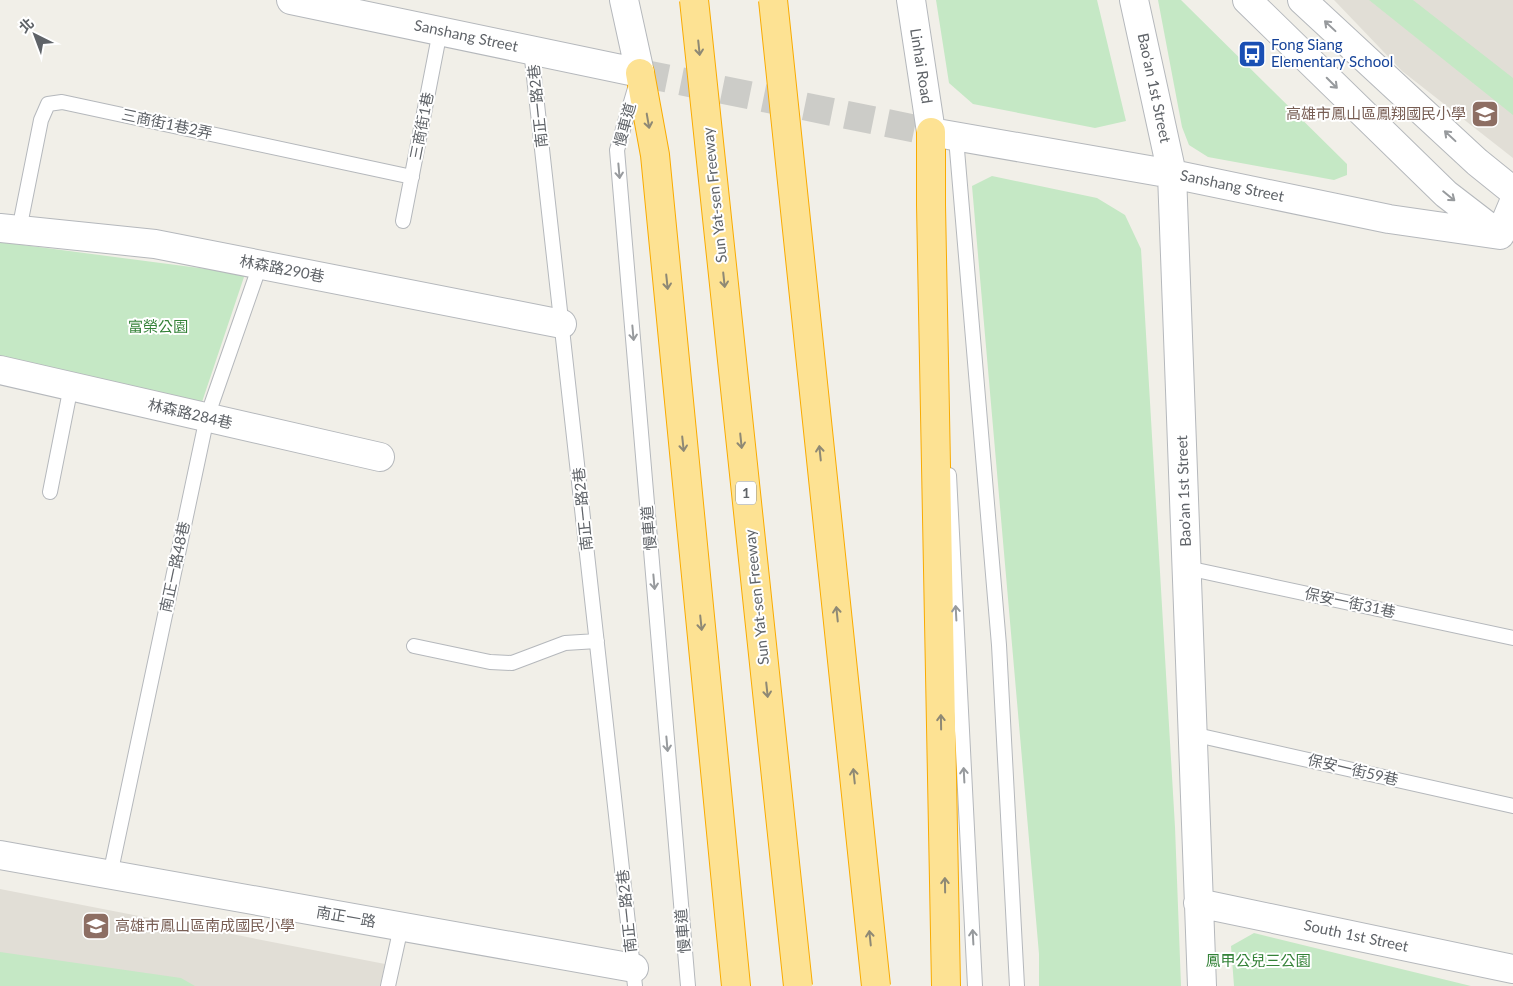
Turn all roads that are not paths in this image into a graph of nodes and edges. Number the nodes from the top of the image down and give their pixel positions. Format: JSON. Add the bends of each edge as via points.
{"nodes":[{"id":1,"x":292,"y":0,"type":"edge"},
{"id":2,"x":624,"y":0,"type":"edge"},
{"id":3,"x":694,"y":0,"type":"edge"},
{"id":4,"x":773,"y":0,"type":"edge"},
{"id":5,"x":911,"y":0,"type":"edge"},
{"id":6,"x":1134,"y":0,"type":"edge"},
{"id":7,"x":1247,"y":0,"type":"edge"},
{"id":8,"x":1302,"y":0,"type":"edge"},
{"id":9,"x":440,"y":31,"type":"junction"},
{"id":10,"x":531,"y":50,"type":"junction"},
{"id":11,"x":640,"y":73,"type":"junction"},
{"id":12,"x":944,"y":135,"type":"junction"},
{"id":13,"x":1172,"y":174,"type":"junction"},
{"id":14,"x":412,"y":177,"type":"junction"},
{"id":15,"x":1513,"y":191,"type":"edge"},
{"id":16,"x":1513,"y":204,"type":"edge"},
{"id":17,"x":403,"y":222,"type":"dead end"},
{"id":18,"x":10,"y":229,"type":"edge"},
{"id":19,"x":1506,"y":239,"type":"edge"},
{"id":20,"x":260,"y":265,"type":"junction"},
{"id":21,"x":562,"y":324,"type":"junction"},
{"id":22,"x":0,"y":370,"type":"edge"},
{"id":23,"x":71,"y":386,"type":"junction"},
{"id":24,"x":206,"y":417,"type":"junction"},
{"id":25,"x":380,"y":458,"type":"dead end"},
{"id":26,"x":50,"y":492,"type":"dead end"},
{"id":27,"x":1187,"y":568,"type":"junction"},
{"id":28,"x":1513,"y":638,"type":"edge"},
{"id":29,"x":597,"y":641,"type":"junction"},
{"id":30,"x":414,"y":646,"type":"dead end"},
{"id":31,"x":1192,"y":734,"type":"junction"},
{"id":32,"x":1513,"y":806,"type":"edge"},
{"id":33,"x":0,"y":855,"type":"edge"},
{"id":34,"x":110,"y":875,"type":"junction"},
{"id":35,"x":1198,"y":903,"type":"junction"},
{"id":36,"x":401,"y":927,"type":"junction"},
{"id":37,"x":1513,"y":969,"type":"edge"},
{"id":38,"x":634,"y":977,"type":"edge"},
{"id":39,"x":388,"y":986,"type":"edge"},
{"id":40,"x":688,"y":986,"type":"edge"},
{"id":41,"x":736,"y":986,"type":"edge"},
{"id":42,"x":798,"y":986,"type":"edge"},
{"id":43,"x":876,"y":986,"type":"edge"},
{"id":44,"x":946,"y":986,"type":"edge"},
{"id":45,"x":975,"y":986,"type":"edge"},
{"id":46,"x":1017,"y":986,"type":"edge"},
{"id":47,"x":1202,"y":986,"type":"edge"}],
"edges":[{"from":1,"to":9,"type":"street","name":"Sanshang Street"},
{"from":2,"to":11,"type":"street"},
{"from":3,"to":42,"type":"highway","name":"Sun Yat-sen Freeway","number":"1","one_way":true,"bridge":true},
{"from":43,"to":4,"type":"highway","one_way":true,"bridge":true},
{"from":5,"to":12,"type":"street","name":"Linhai Road"},
{"from":6,"to":13,"type":"street","name":"Bao'an 1st Street"},
{"from":7,"to":19,"type":"street","one_way":true,"via":[[1446,194]]},
{"from":15,"to":8,"type":"street","one_way":true,"via":[[1477,162]]},
{"from":9,"to":10,"type":"street","name":"Sanshang Street"},
{"from":9,"to":14,"type":"lane","name":"三商街1巷"},
{"from":10,"to":11,"type":"street","name":"Sanshang Street"},
{"from":10,"to":21,"type":"lane","name":"南正一路2巷"},
{"from":11,"to":40,"type":"lane","name":"慢車道","one_way":true,"via":[[617,150]]},
{"from":11,"to":41,"type":"highway","one_way":true,"via":[[655,155]]},
{"from":12,"to":13,"type":"street","name":"Sanshang Street"},
{"from":44,"to":12,"type":"highway","one_way":true,"via":[[931,214]]},
{"from":45,"to":12,"type":"lane","one_way":true},
{"from":12,"to":46,"type":"lane","via":[[999,646]]},
{"from":13,"to":19,"type":"street","name":"Sanshang Street","via":[[1389,219]]},
{"from":13,"to":27,"type":"street","name":"Bao'an 1st Street"},
{"from":14,"to":17,"type":"lane","name":"三商街1巷"},
{"from":14,"to":18,"type":"lane","name":"三商街1巷2弄","via":[[62,102],[48,104],[41,120]]},
{"from":16,"to":19,"type":"street"},
{"from":18,"to":20,"type":"street","name":"林森路290巷","via":[[155,244]]},
{"from":20,"to":21,"type":"street","name":"林森路290巷"},
{"from":20,"to":24,"type":"lane","name":"南正一路48巷"},
{"from":21,"to":29,"type":"lane","name":"南正一路2巷"},
{"from":22,"to":23,"type":"street","name":"林森路284巷"},
{"from":23,"to":24,"type":"street","name":"林森路284巷"},
{"from":23,"to":26,"type":"lane"},
{"from":24,"to":25,"type":"street","name":"林森路284巷"},
{"from":24,"to":34,"type":"lane","name":"南正一路48巷"},
{"from":27,"to":28,"type":"lane","name":"保安一街31巷"},
{"from":27,"to":31,"type":"street","name":"Bao'an 1st Street"},
{"from":29,"to":30,"type":"lane","via":[[565,643],[512,663],[490,662]]},
{"from":29,"to":38,"type":"lane","name":"南正一路2巷"},
{"from":31,"to":32,"type":"lane","name":"保安一街59巷"},
{"from":31,"to":35,"type":"street","name":"Bao'an 1st Street"},
{"from":33,"to":34,"type":"street","name":"南正一路"},
{"from":34,"to":36,"type":"street","name":"南正一路"},
{"from":35,"to":37,"type":"street","name":"South 1st Street"},
{"from":35,"to":47,"type":"street","name":"Bao'an 1st Street"},
{"from":36,"to":38,"type":"street","name":"南正一路"},
{"from":36,"to":39,"type":"lane"}]}
